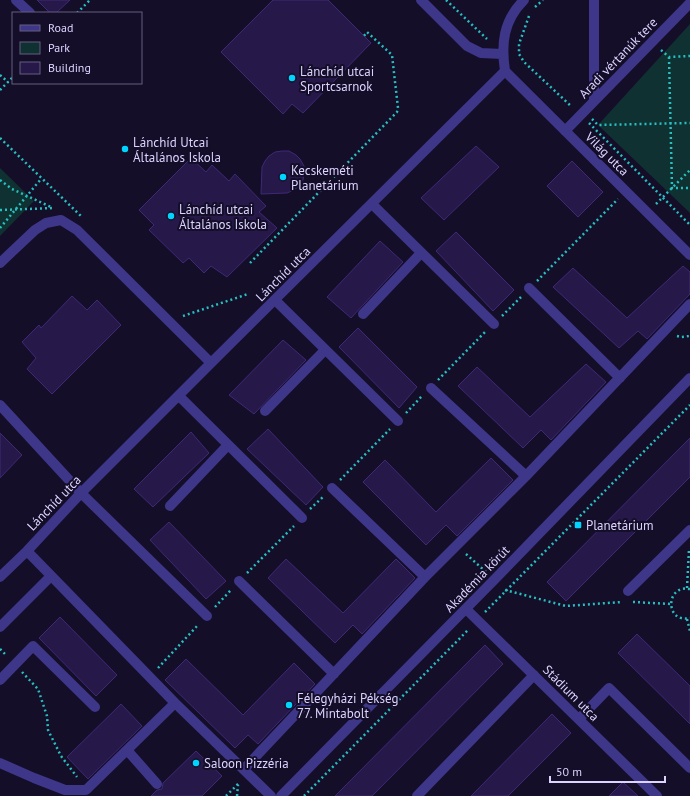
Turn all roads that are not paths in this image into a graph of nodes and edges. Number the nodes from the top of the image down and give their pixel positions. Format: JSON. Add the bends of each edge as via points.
{"nodes":[{"id":1,"x":16,"y":0,"type":"edge"},
{"id":2,"x":421,"y":0,"type":"edge"},
{"id":3,"x":524,"y":0,"type":"edge"},
{"id":4,"x":594,"y":0,"type":"edge"},
{"id":5,"x":687,"y":4,"type":"edge"},
{"id":6,"x":29,"y":12,"type":"edge"},
{"id":7,"x":502,"y":54,"type":"junction"},
{"id":8,"x":505,"y":72,"type":"junction"},
{"id":9,"x":594,"y":102,"type":"junction"},
{"id":10,"x":565,"y":131,"type":"junction"},
{"id":11,"x":372,"y":204,"type":"junction"},
{"id":12,"x":421,"y":253,"type":"junction"},
{"id":13,"x":690,"y":255,"type":"edge"},
{"id":14,"x":0,"y":263,"type":"edge"},
{"id":15,"x":529,"y":288,"type":"road end"},
{"id":16,"x":275,"y":300,"type":"junction"},
{"id":17,"x":690,"y":304,"type":"edge"},
{"id":18,"x":363,"y":314,"type":"dead end"},
{"id":19,"x":494,"y":324,"type":"road end"},
{"id":20,"x":325,"y":350,"type":"junction"},
{"id":21,"x":211,"y":363,"type":"junction"},
{"id":22,"x":620,"y":378,"type":"junction"},
{"id":23,"x":690,"y":378,"type":"edge"},
{"id":24,"x":431,"y":388,"type":"road end"},
{"id":25,"x":179,"y":396,"type":"junction"},
{"id":26,"x":0,"y":405,"type":"edge"},
{"id":27,"x":265,"y":411,"type":"dead end"},
{"id":28,"x":398,"y":421,"type":"road end"},
{"id":29,"x":228,"y":445,"type":"junction"},
{"id":30,"x":526,"y":476,"type":"junction"},
{"id":31,"x":332,"y":488,"type":"road end"},
{"id":32,"x":81,"y":493,"type":"junction"},
{"id":33,"x":170,"y":506,"type":"dead end"},
{"id":34,"x":302,"y":518,"type":"road end"},
{"id":35,"x":690,"y":530,"type":"edge"},
{"id":36,"x":26,"y":552,"type":"junction"},
{"id":37,"x":51,"y":576,"type":"junction"},
{"id":38,"x":425,"y":577,"type":"junction"},
{"id":39,"x":0,"y":578,"type":"edge"},
{"id":40,"x":239,"y":581,"type":"road end"},
{"id":41,"x":628,"y":592,"type":"dead end"},
{"id":42,"x":466,"y":609,"type":"junction"},
{"id":43,"x":207,"y":616,"type":"road end"},
{"id":44,"x":0,"y":627,"type":"edge"},
{"id":45,"x":334,"y":674,"type":"junction"},
{"id":46,"x":534,"y":675,"type":"junction"},
{"id":47,"x":0,"y":680,"type":"edge"},
{"id":48,"x":175,"y":703,"type":"junction"},
{"id":49,"x":94,"y":707,"type":"dead end"},
{"id":50,"x":579,"y":719,"type":"junction"},
{"id":51,"x":127,"y":750,"type":"junction"},
{"id":52,"x":0,"y":762,"type":"edge"},
{"id":53,"x":690,"y":768,"type":"edge"},
{"id":54,"x":246,"y":771,"type":"junction"},
{"id":55,"x":157,"y":784,"type":"dead end"},
{"id":56,"x":271,"y":796,"type":"edge"},
{"id":57,"x":282,"y":796,"type":"edge"},
{"id":58,"x":417,"y":796,"type":"edge"},
{"id":59,"x":657,"y":796,"type":"edge"}],
"edges":[{"from":1,"to":6,"type":"street"},
{"from":2,"to":7,"type":"street","via":[[467,46],[481,52]]},
{"from":3,"to":7,"type":"street","via":[[506,27]]},
{"from":4,"to":9,"type":"street"},
{"from":5,"to":9,"type":"street","name":"Aradi vértanúk tere"},
{"from":7,"to":8,"type":"street"},
{"from":8,"to":10,"type":"street","name":"Világ utca"},
{"from":8,"to":11,"type":"street","name":"Lánchíd utca"},
{"from":9,"to":10,"type":"street","name":"Aradi vértanúk tere"},
{"from":10,"to":13,"type":"street","name":"Világ utca"},
{"from":11,"to":12,"type":"street"},
{"from":11,"to":16,"type":"street","name":"Lánchíd utca"},
{"from":12,"to":18,"type":"street"},
{"from":12,"to":19,"type":"street"},
{"from":14,"to":21,"type":"street","via":[[35,230],[46,223],[62,220],[77,230]]},
{"from":15,"to":22,"type":"street"},
{"from":16,"to":20,"type":"street"},
{"from":16,"to":21,"type":"street","name":"Lánchíd utca"},
{"from":17,"to":22,"type":"street"},
{"from":20,"to":27,"type":"street"},
{"from":20,"to":28,"type":"street"},
{"from":21,"to":25,"type":"street","name":"Lánchíd utca"},
{"from":22,"to":30,"type":"street"},
{"from":23,"to":42,"type":"street","name":"Akadémia körút"},
{"from":24,"to":30,"type":"street"},
{"from":25,"to":29,"type":"street"},
{"from":25,"to":32,"type":"street","name":"Lánchíd utca"},
{"from":26,"to":32,"type":"street"},
{"from":29,"to":33,"type":"street"},
{"from":29,"to":34,"type":"street"},
{"from":30,"to":38,"type":"street"},
{"from":31,"to":38,"type":"street"},
{"from":32,"to":36,"type":"street","name":"Lánchíd utca"},
{"from":32,"to":43,"type":"street"},
{"from":35,"to":41,"type":"street"},
{"from":36,"to":37,"type":"street"},
{"from":36,"to":39,"type":"street","name":"Lánchíd utca"},
{"from":37,"to":44,"type":"street"},
{"from":37,"to":48,"type":"street"},
{"from":38,"to":45,"type":"street"},
{"from":40,"to":45,"type":"street"},
{"from":42,"to":46,"type":"street","name":"Stádium utca"},
{"from":42,"to":57,"type":"street","name":"Akadémia körút"},
{"from":45,"to":54,"type":"street"},
{"from":46,"to":50,"type":"street","name":"Stádium utca"},
{"from":46,"to":58,"type":"street"},
{"from":47,"to":49,"type":"street","via":[[33,646]]},
{"from":48,"to":51,"type":"street"},
{"from":48,"to":54,"type":"street"},
{"from":50,"to":53,"type":"street","via":[[609,688]]},
{"from":50,"to":59,"type":"street","name":"Stádium utca"},
{"from":51,"to":52,"type":"street","via":[[86,790],[65,790]]},
{"from":51,"to":55,"type":"street"},
{"from":54,"to":56,"type":"street"}]}
